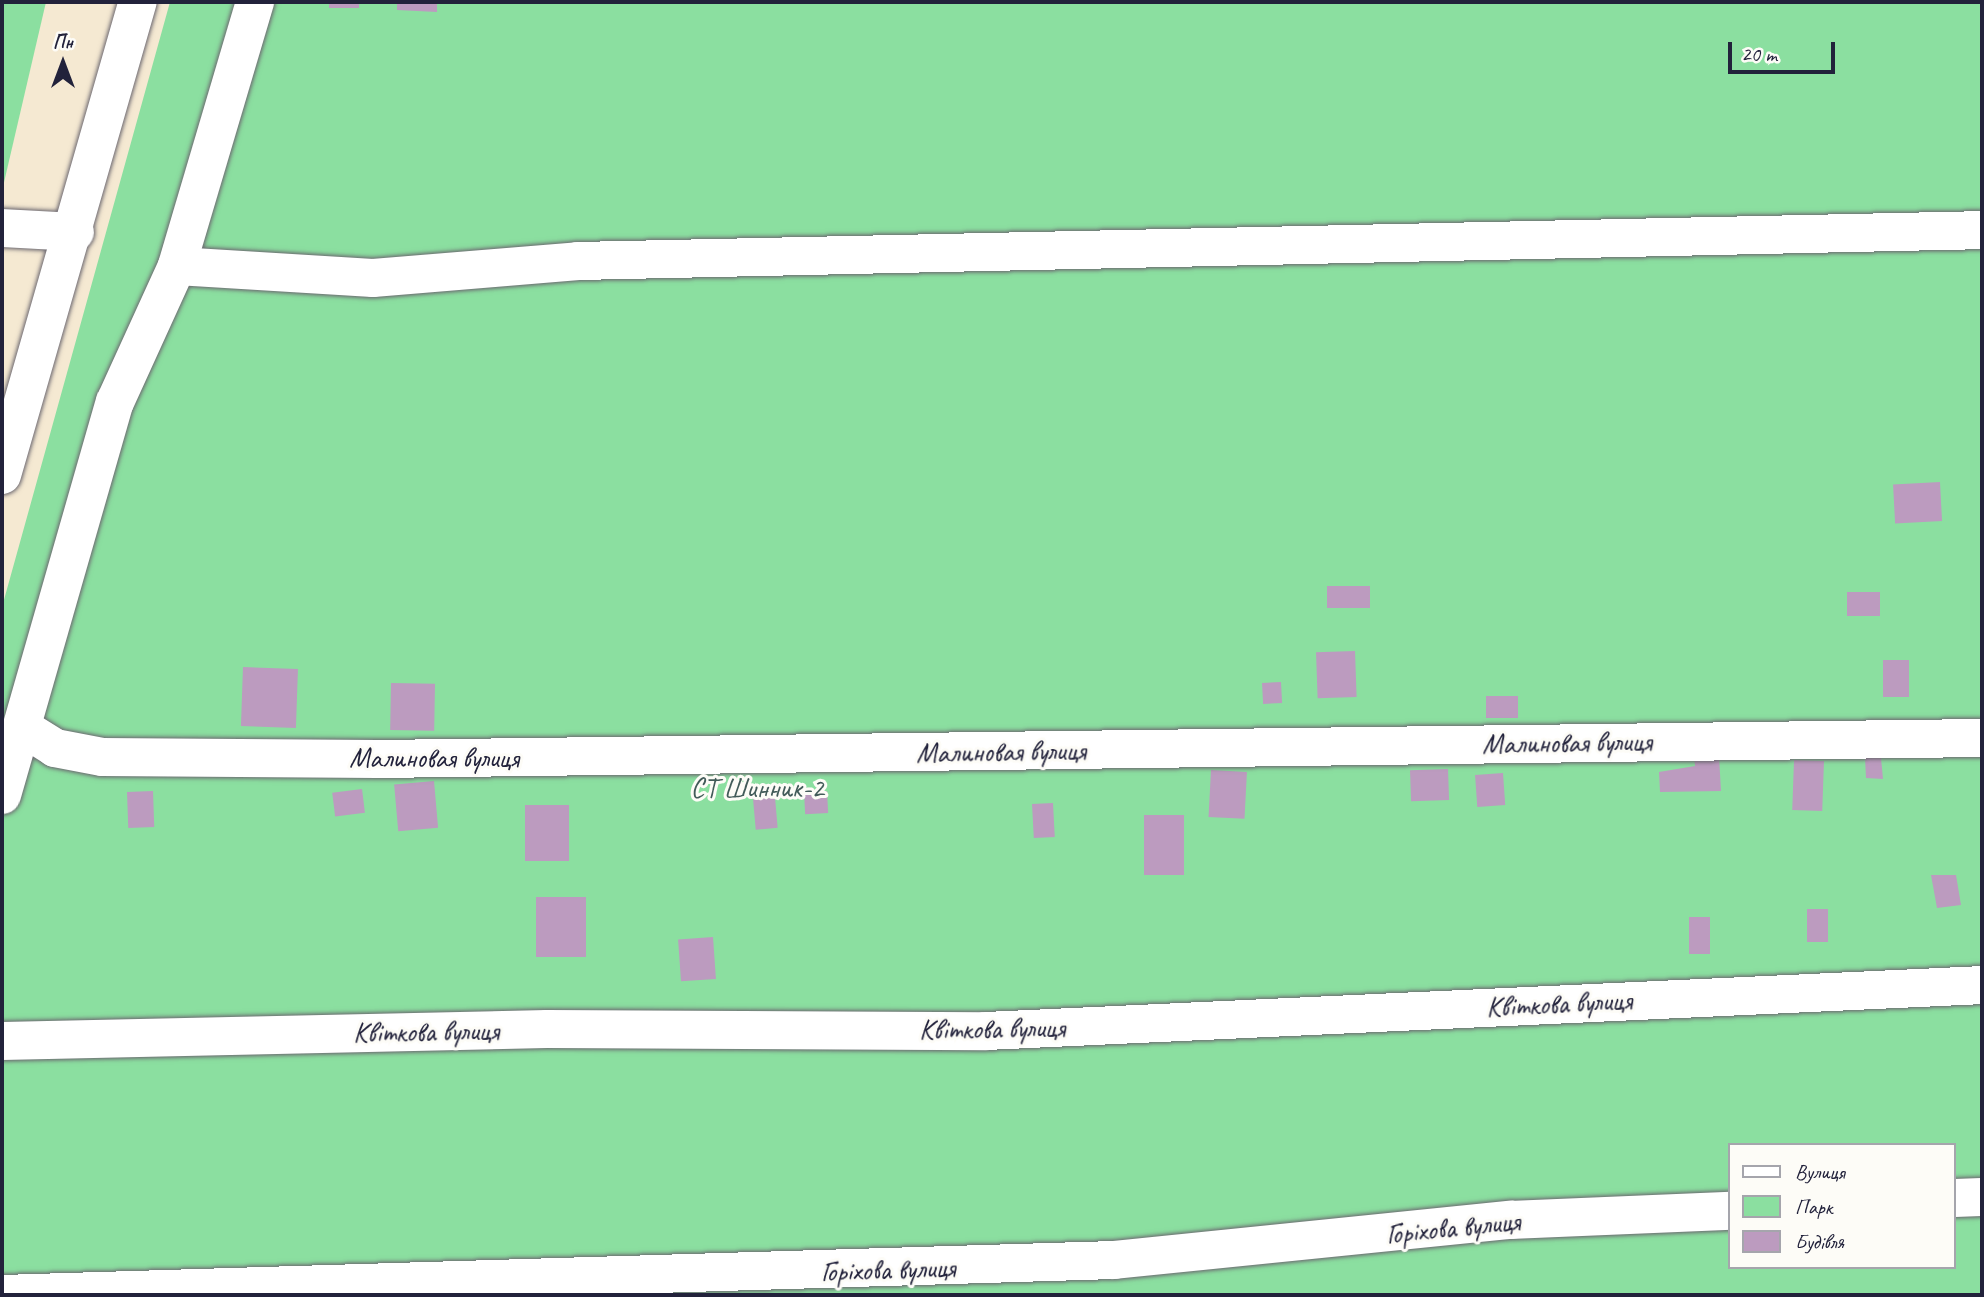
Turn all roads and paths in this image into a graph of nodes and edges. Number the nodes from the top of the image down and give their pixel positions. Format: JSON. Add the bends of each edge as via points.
{"nodes":[{"id":1,"x":138,"y":2,"type":"edge"},
{"id":2,"x":255,"y":2,"type":"edge"},
{"id":3,"x":2,"y":228,"type":"edge"},
{"id":4,"x":1982,"y":230,"type":"edge"},
{"id":5,"x":75,"y":232,"type":"junction"},
{"id":6,"x":177,"y":266,"type":"junction"},
{"id":7,"x":2,"y":475,"type":"edge"},
{"id":8,"x":25,"y":729,"type":"junction"},
{"id":9,"x":1982,"y":738,"type":"edge"},
{"id":10,"x":2,"y":795,"type":"edge"},
{"id":11,"x":1982,"y":985,"type":"edge"},
{"id":12,"x":2,"y":1041,"type":"edge"},
{"id":13,"x":1982,"y":1197,"type":"edge"},
{"id":14,"x":1956,"y":1198,"type":"edge"},
{"id":15,"x":1728,"y":1210,"type":"edge"},
{"id":16,"x":2,"y":1294,"type":"edge"}],
"edges":[{"from":1,"to":5,"type":"street"},
{"from":2,"to":6,"type":"street"},
{"from":3,"to":5,"type":"street"},
{"from":4,"to":6,"type":"street","via":[[578,261],[373,278]]},
{"from":5,"to":7,"type":"street"},
{"from":6,"to":8,"type":"street","via":[[115,402]]},
{"from":8,"to":9,"type":"street","name":"Малиновая вулиця","via":[[55,748],[102,757],[377,759]]},
{"from":8,"to":10,"type":"street"},
{"from":11,"to":12,"type":"street","name":"Квіткова вулиця","via":[[986,1031],[547,1029]]},
{"from":13,"to":14,"type":"street"},
{"from":15,"to":16,"type":"street","name":"Горіхова вулиця","via":[[1511,1220],[1114,1261]]}]}
